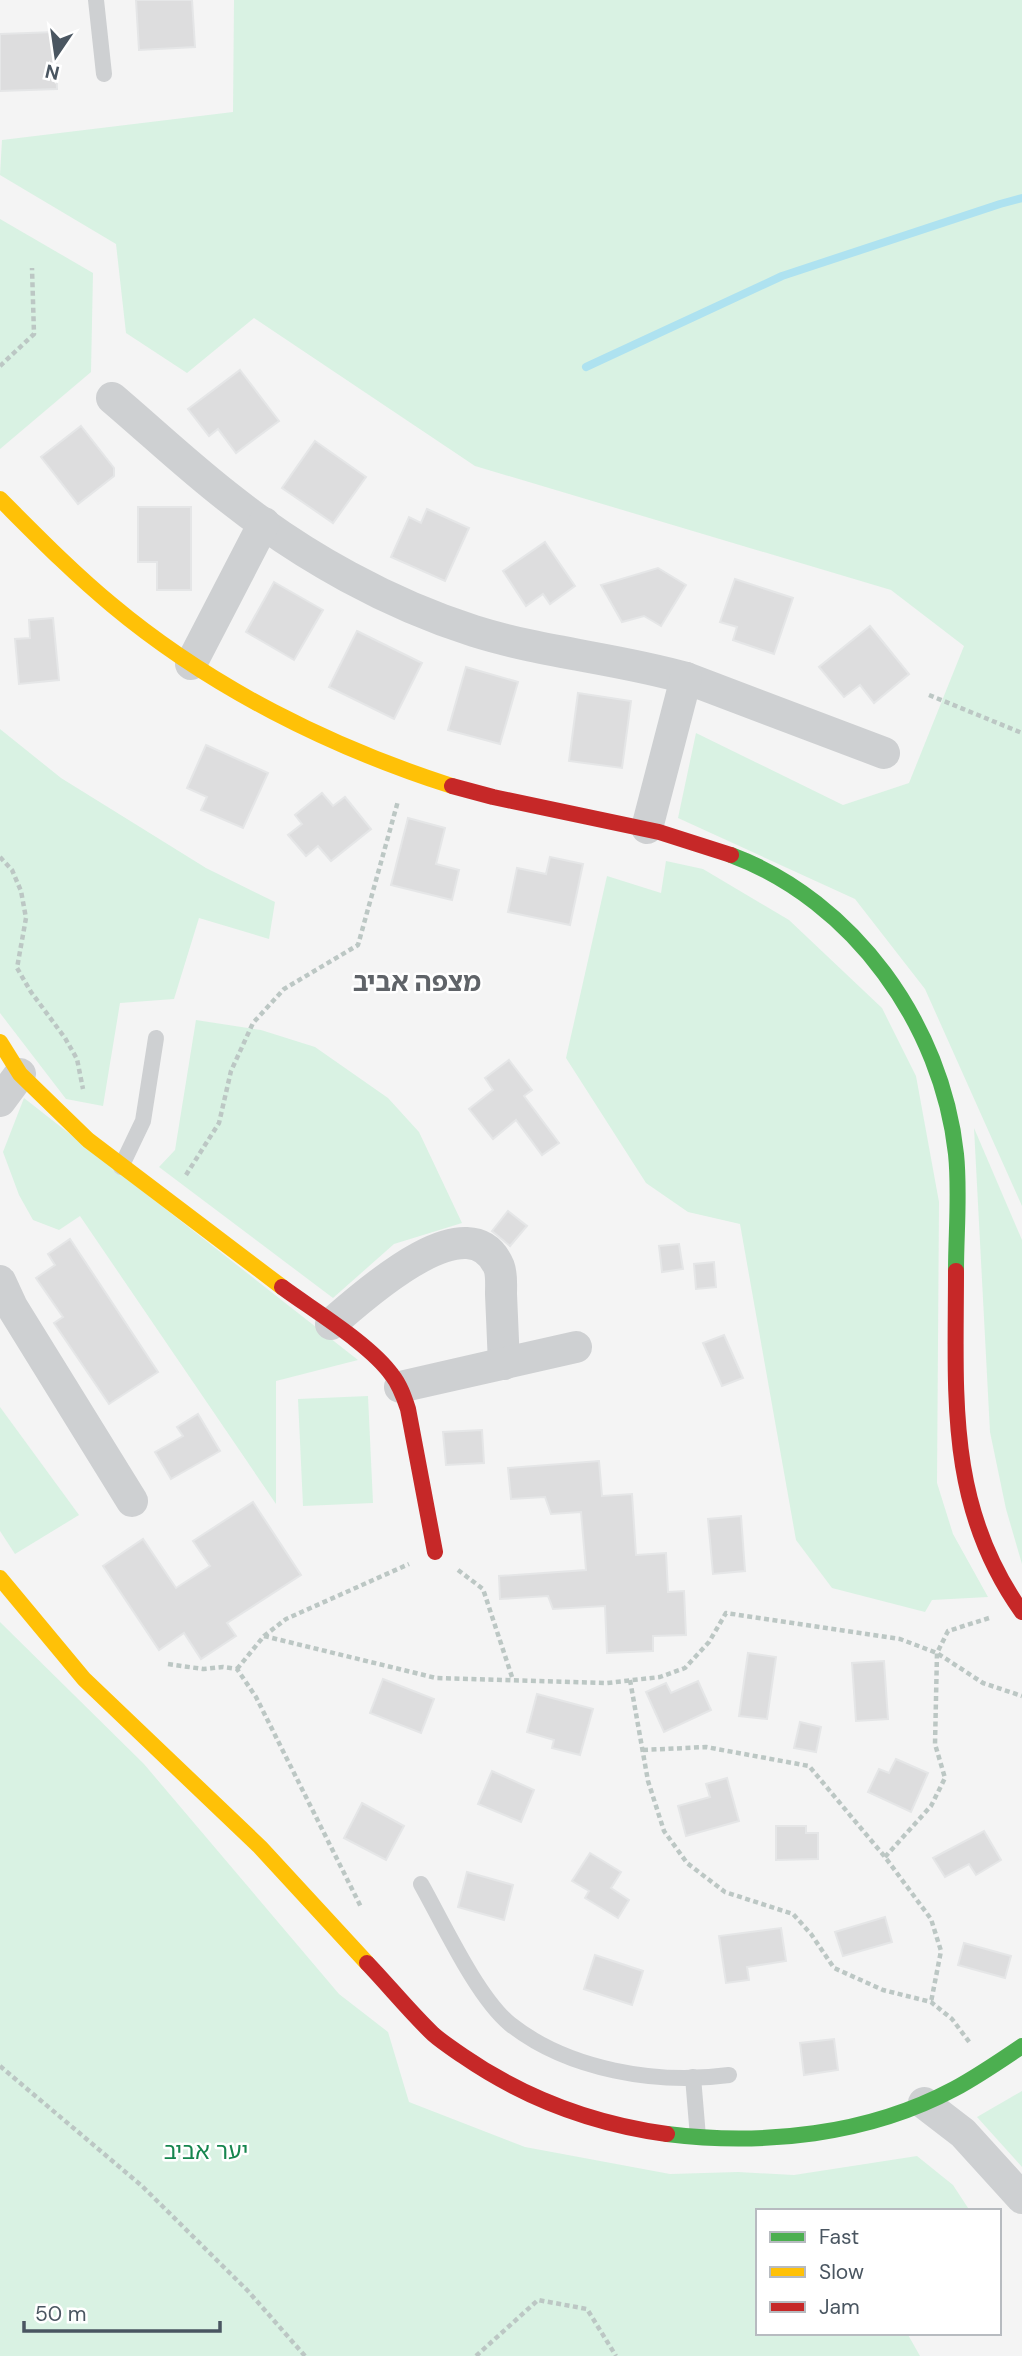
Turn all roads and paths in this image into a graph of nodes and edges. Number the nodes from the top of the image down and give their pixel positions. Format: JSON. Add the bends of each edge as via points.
{"nodes":[{"id":1,"x":96,"y":0,"type":"edge"},
{"id":2,"x":104,"y":74,"type":"dead end"},
{"id":3,"x":32,"y":268,"type":"dead end"},
{"id":4,"x":0,"y":366,"type":"edge"},
{"id":5,"x":112,"y":398,"type":"dead end"},
{"id":6,"x":0,"y":499,"type":"edge"},
{"id":7,"x":264,"y":523,"type":"junction"},
{"id":8,"x":191,"y":664,"type":"junction"},
{"id":9,"x":686,"y":678,"type":"junction"},
{"id":10,"x":929,"y":695,"type":"dead end"},
{"id":11,"x":1022,"y":733,"type":"edge"},
{"id":12,"x":884,"y":753,"type":"dead end"},
{"id":13,"x":407,"y":769,"type":"junction"},
{"id":14,"x":647,"y":828,"type":"junction"},
{"id":15,"x":0,"y":858,"type":"edge"},
{"id":16,"x":156,"y":1038,"type":"dead end"},
{"id":17,"x":0,"y":1042,"type":"edge"},
{"id":18,"x":20,"y":1074,"type":"junction"},
{"id":19,"x":83,"y":1092,"type":"dead end"},
{"id":20,"x":0,"y":1101,"type":"edge"},
{"id":21,"x":121,"y":1167,"type":"junction"},
{"id":22,"x":169,"y":1203,"type":"junction"},
{"id":23,"x":0,"y":1281,"type":"edge"},
{"id":24,"x":331,"y":1324,"type":"junction"},
{"id":25,"x":576,"y":1347,"type":"dead end"},
{"id":26,"x":504,"y":1364,"type":"junction"},
{"id":27,"x":400,"y":1387,"type":"junction"},
{"id":28,"x":132,"y":1501,"type":"dead end"},
{"id":29,"x":435,"y":1552,"type":"junction"},
{"id":30,"x":0,"y":1578,"type":"edge"},
{"id":31,"x":1020,"y":1610,"type":"edge"},
{"id":32,"x":264,"y":1636,"type":"junction"},
{"id":33,"x":937,"y":1653,"type":"junction"},
{"id":34,"x":168,"y":1664,"type":"dead end"},
{"id":35,"x":237,"y":1670,"type":"junction"},
{"id":36,"x":513,"y":1680,"type":"junction"},
{"id":37,"x":630,"y":1680,"type":"junction"},
{"id":38,"x":1022,"y":1696,"type":"edge"},
{"id":39,"x":643,"y":1750,"type":"junction"},
{"id":40,"x":885,"y":1857,"type":"junction"},
{"id":41,"x":421,"y":1884,"type":"dead end"},
{"id":42,"x":366,"y":1916,"type":"dead end"},
{"id":43,"x":931,"y":2003,"type":"junction"},
{"id":44,"x":1022,"y":2046,"type":"edge"},
{"id":45,"x":0,"y":2066,"type":"edge"},
{"id":46,"x":990,"y":2068,"type":"junction"},
{"id":47,"x":729,"y":2075,"type":"dead end"},
{"id":48,"x":693,"y":2077,"type":"junction"},
{"id":49,"x":924,"y":2103,"type":"junction"},
{"id":50,"x":698,"y":2137,"type":"junction"},
{"id":51,"x":1022,"y":2198,"type":"edge"},
{"id":52,"x":305,"y":2356,"type":"edge"},
{"id":53,"x":476,"y":2356,"type":"edge"},
{"id":54,"x":616,"y":2356,"type":"edge"}],
"edges":[{"from":1,"to":2,"type":"lane"},
{"from":3,"to":4,"type":"path","via":[[34,334]]},
{"from":5,"to":7,"type":"street"},
{"from":6,"to":8,"type":"street","via":[[74,573]]},
{"from":7,"to":8,"type":"street"},
{"from":7,"to":9,"type":"street","via":[[346,575],[473,631],[529,647]]},
{"from":8,"to":13,"type":"street","via":[[303,727]]},
{"from":9,"to":12,"type":"street"},
{"from":9,"to":14,"type":"street"},
{"from":10,"to":11,"type":"path"},
{"from":13,"to":14,"type":"street","via":[[490,796]]},
{"from":13,"to":22,"type":"path","via":[[358,945],[284,989],[253,1023],[231,1072],[219,1123]]},
{"from":14,"to":31,"type":"street","via":[[746,863],[813,899],[891,983],[927,1045],[942,1082],[956,1156],[956,1409],[965,1488],[990,1562]]},
{"from":15,"to":19,"type":"path","via":[[12,870],[26,918],[17,968],[65,1038],[76,1059]]},
{"from":16,"to":21,"type":"lane","via":[[143,1121]]},
{"from":17,"to":18,"type":"street"},
{"from":18,"to":20,"type":"street"},
{"from":18,"to":21,"type":"street"},
{"from":21,"to":22,"type":"street"},
{"from":22,"to":24,"type":"street"},
{"from":23,"to":28,"type":"street"},
{"from":24,"to":26,"type":"street","via":[[379,1282],[414,1260],[470,1242],[489,1249],[500,1269]]},
{"from":24,"to":27,"type":"street","via":[[365,1348]]},
{"from":25,"to":26,"type":"street"},
{"from":26,"to":27,"type":"street"},
{"from":27,"to":29,"type":"street"},
{"from":29,"to":32,"type":"path","via":[[286,1619]]},
{"from":29,"to":36,"type":"path","via":[[483,1589]]},
{"from":30,"to":50,"type":"street","via":[[84,1679],[260,1847],[434,2035],[475,2064],[569,2111],[632,2129]]},
{"from":31,"to":33,"type":"path","via":[[948,1631]]},
{"from":32,"to":35,"type":"path"},
{"from":32,"to":36,"type":"path","via":[[436,1678]]},
{"from":33,"to":37,"type":"path","via":[[900,1639],[726,1613],[709,1642],[685,1668]]},
{"from":33,"to":38,"type":"path","via":[[984,1684]]},
{"from":33,"to":40,"type":"path","via":[[935,1744],[945,1778],[930,1806]]},
{"from":34,"to":35,"type":"path"},
{"from":35,"to":42,"type":"path","via":[[256,1697]]},
{"from":36,"to":37,"type":"path"},
{"from":37,"to":39,"type":"path"},
{"from":39,"to":40,"type":"path","via":[[706,1747],[809,1766]]},
{"from":39,"to":43,"type":"path","via":[[664,1831],[687,1863],[725,1892],[793,1914],[834,1968],[883,1990]]},
{"from":40,"to":43,"type":"path","via":[[931,1919],[938,1940],[941,1951]]},
{"from":41,"to":48,"type":"lane","via":[[479,1986],[509,2023],[597,2068]]},
{"from":43,"to":46,"type":"path","via":[[952,2019]]},
{"from":44,"to":46,"type":"street"},
{"from":45,"to":52,"type":"path","via":[[142,2186],[248,2291]]},
{"from":46,"to":49,"type":"street"},
{"from":47,"to":48,"type":"lane"},
{"from":48,"to":50,"type":"lane"},
{"from":49,"to":50,"type":"street","via":[[859,2126],[803,2135]]},
{"from":49,"to":51,"type":"street","via":[[963,2133]]},
{"from":53,"to":54,"type":"path","via":[[538,2300],[587,2309]]}]}
